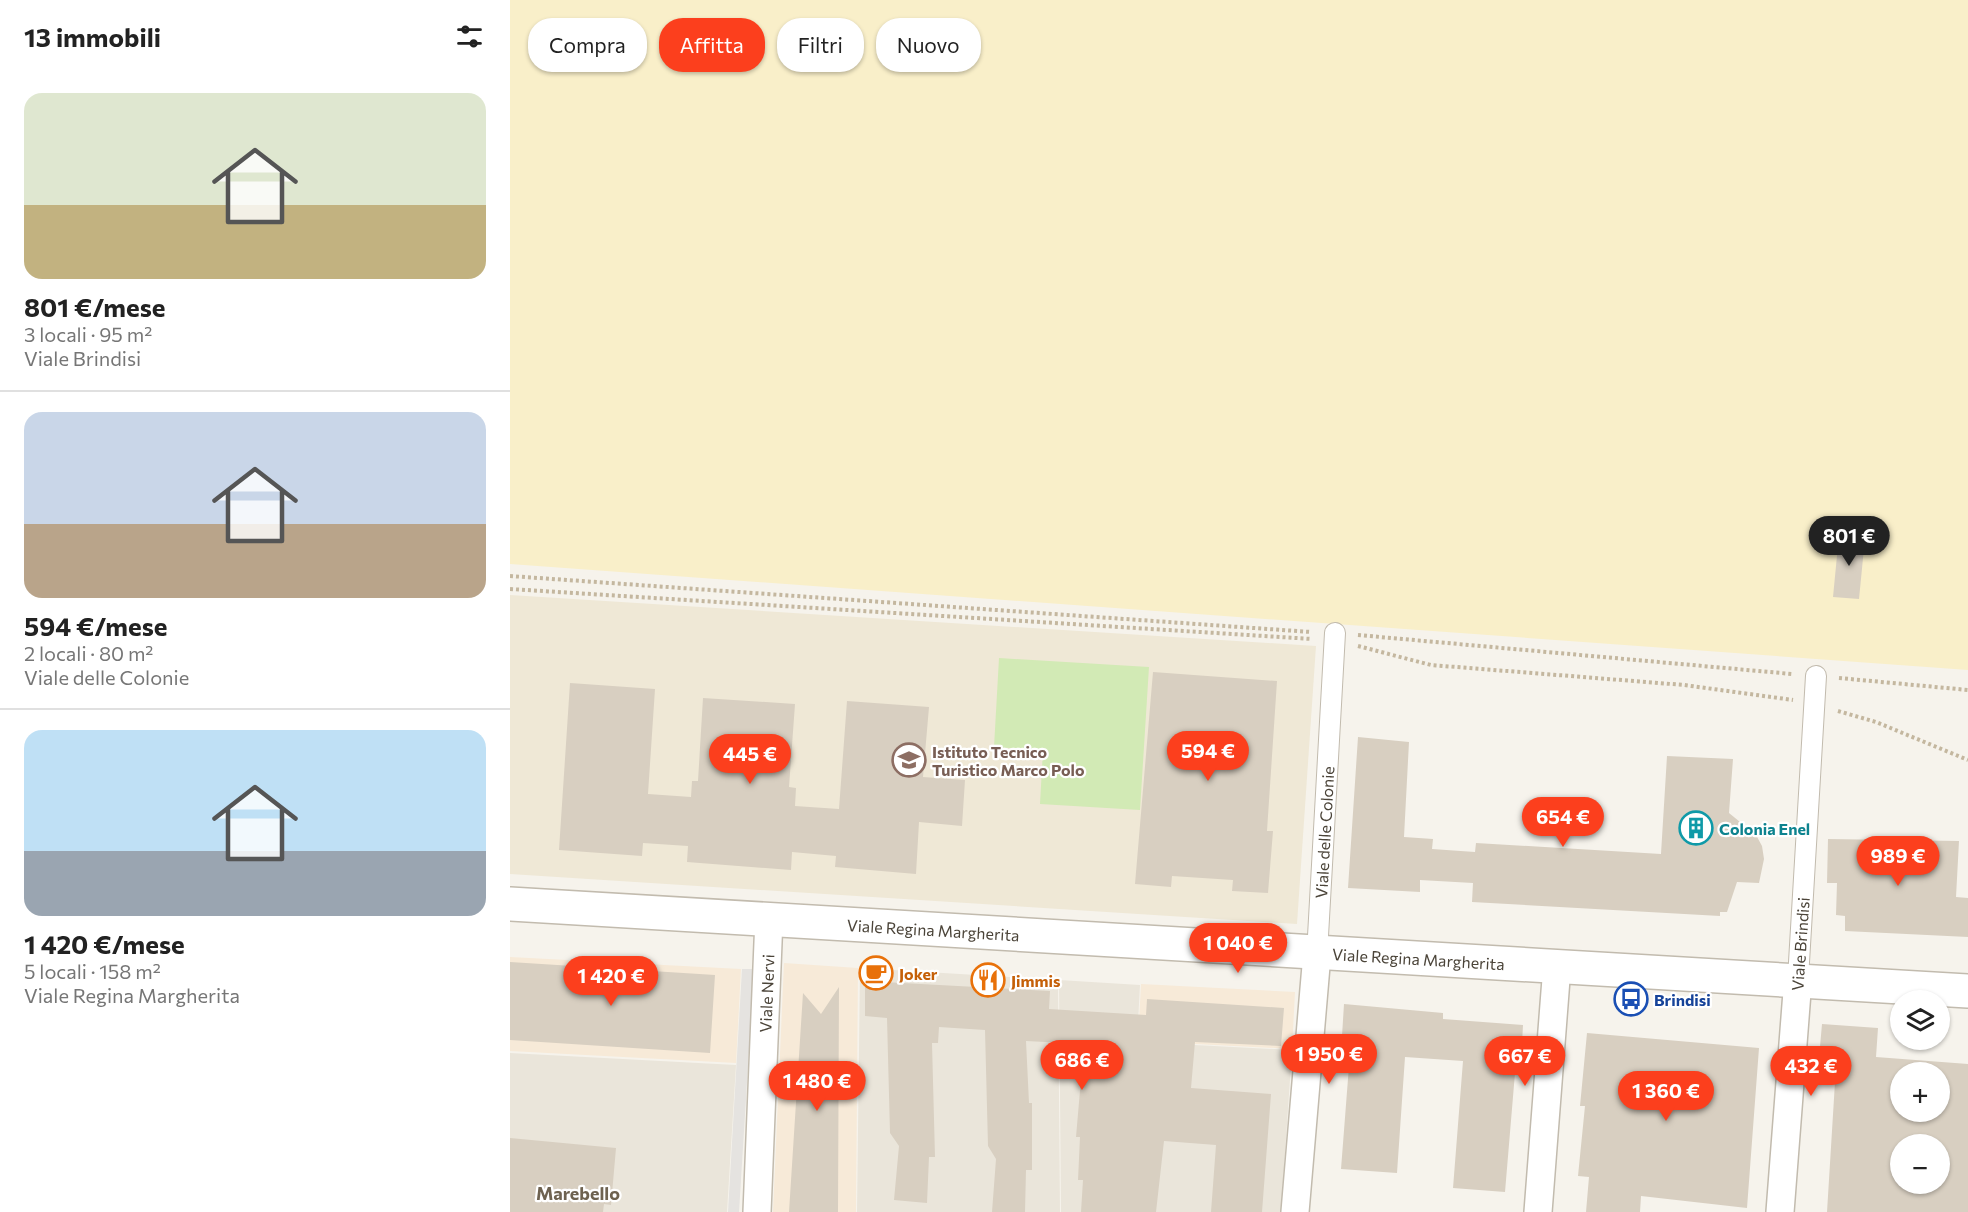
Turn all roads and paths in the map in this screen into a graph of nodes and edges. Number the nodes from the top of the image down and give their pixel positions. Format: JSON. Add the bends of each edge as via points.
{"nodes":[{"id":1,"x":510,"y":576,"type":"edge"},
{"id":2,"x":510,"y":589,"type":"edge"},
{"id":3,"x":1334,"y":637,"type":"junction"},
{"id":4,"x":1816,"y":676,"type":"junction"},
{"id":5,"x":1968,"y":690,"type":"edge"},
{"id":6,"x":1815,"y":704,"type":"junction"},
{"id":7,"x":1968,"y":760,"type":"edge"},
{"id":8,"x":510,"y":904,"type":"edge"},
{"id":9,"x":769,"y":918,"type":"junction"},
{"id":10,"x":1317,"y":954,"type":"junction"},
{"id":11,"x":1557,"y":966,"type":"junction"},
{"id":12,"x":1798,"y":979,"type":"junction"},
{"id":13,"x":1968,"y":991,"type":"edge"},
{"id":14,"x":757,"y":1212,"type":"edge"},
{"id":15,"x":1295,"y":1212,"type":"edge"},
{"id":16,"x":1538,"y":1212,"type":"edge"},
{"id":17,"x":1780,"y":1212,"type":"edge"}],
"edges":[{"from":1,"to":3,"type":"path"},
{"from":2,"to":3,"type":"path"},
{"from":3,"to":4,"type":"path"},
{"from":3,"to":6,"type":"path","via":[[1431,665],[1684,685]]},
{"from":3,"to":10,"type":"street","name":"Viale delle Colonie"},
{"from":4,"to":5,"type":"path"},
{"from":4,"to":6,"type":"street","name":"Viale Brindisi"},
{"from":6,"to":7,"type":"path","via":[[1876,722]]},
{"from":6,"to":12,"type":"street","name":"Viale Brindisi"},
{"from":8,"to":9,"type":"street","name":"Viale Regina Margherita"},
{"from":9,"to":10,"type":"street","name":"Viale Regina Margherita"},
{"from":9,"to":14,"type":"street","name":"Viale Nervi"},
{"from":10,"to":11,"type":"street","name":"Viale Regina Margherita"},
{"from":10,"to":15,"type":"street","name":"Viale delle Colonie"},
{"from":11,"to":12,"type":"street","name":"Viale Regina Margherita"},
{"from":11,"to":16,"type":"street"},
{"from":12,"to":13,"type":"street","name":"Viale Regina Margherita"},
{"from":12,"to":17,"type":"street","name":"Viale Brindisi"}]}
